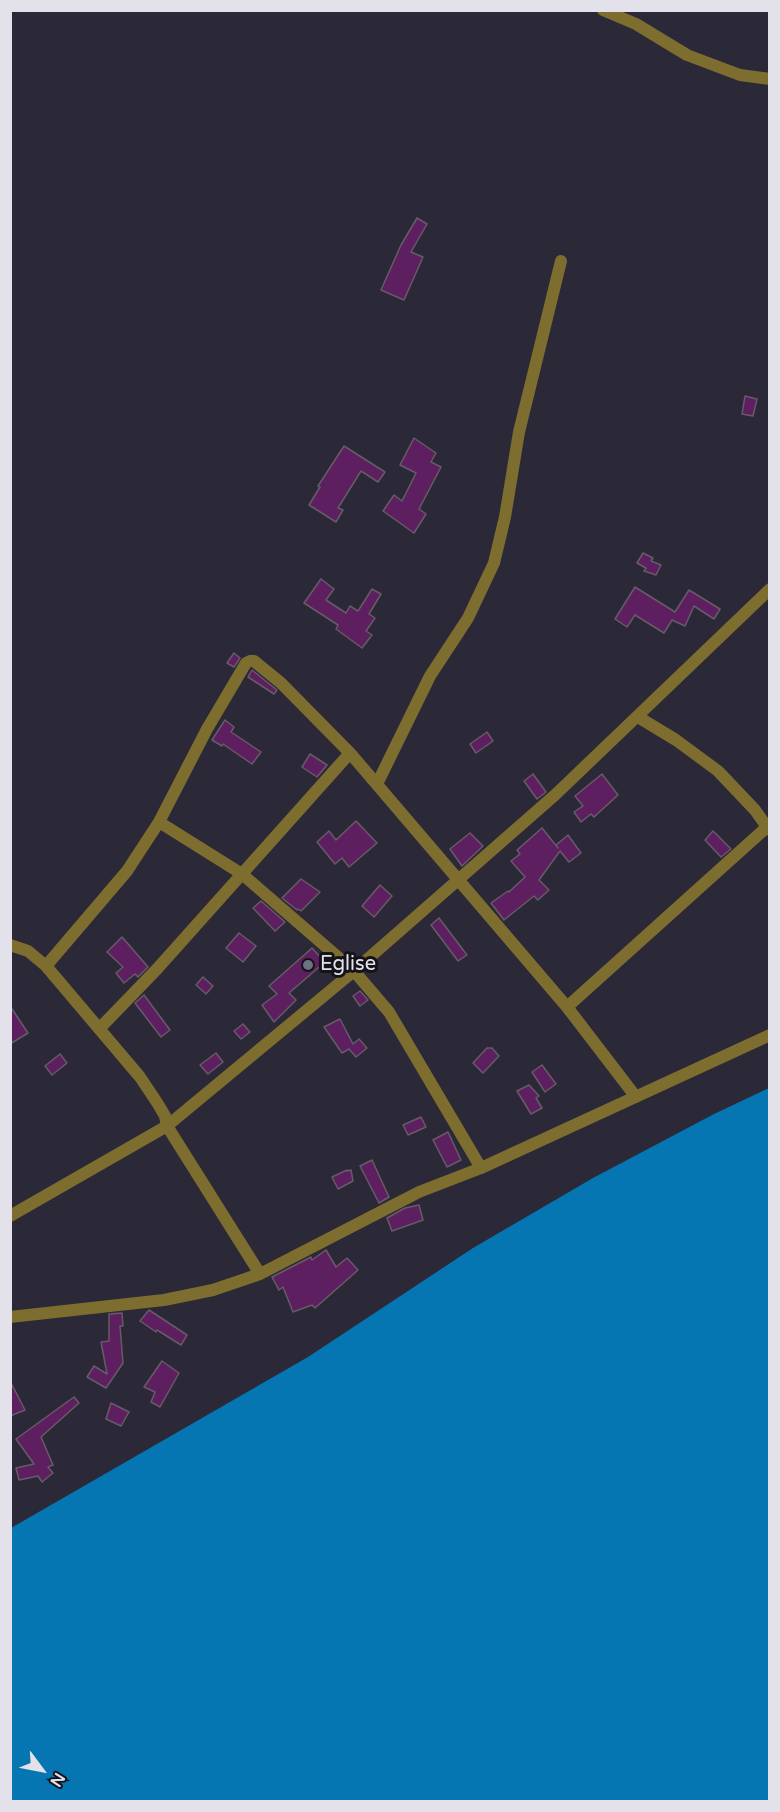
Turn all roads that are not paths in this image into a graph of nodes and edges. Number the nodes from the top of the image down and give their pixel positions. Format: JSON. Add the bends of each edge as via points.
{"nodes":[{"id":1,"x":603,"y":10,"type":"edge"},
{"id":2,"x":770,"y":80,"type":"edge"},
{"id":3,"x":561,"y":261,"type":"dead end"},
{"id":4,"x":770,"y":590,"type":"edge"},
{"id":5,"x":638,"y":717,"type":"junction"},
{"id":6,"x":350,"y":753,"type":"junction"},
{"id":7,"x":377,"y":784,"type":"junction"},
{"id":8,"x":159,"y":822,"type":"junction"},
{"id":9,"x":769,"y":827,"type":"edge"},
{"id":10,"x":242,"y":874,"type":"junction"},
{"id":11,"x":459,"y":878,"type":"junction"},
{"id":12,"x":10,"y":945,"type":"edge"},
{"id":13,"x":46,"y":966,"type":"junction"},
{"id":14,"x":354,"y":971,"type":"junction"},
{"id":15,"x":567,"y":1007,"type":"junction"},
{"id":16,"x":99,"y":1029,"type":"junction"},
{"id":17,"x":770,"y":1035,"type":"edge"},
{"id":18,"x":636,"y":1097,"type":"junction"},
{"id":19,"x":167,"y":1126,"type":"junction"},
{"id":20,"x":481,"y":1168,"type":"junction"},
{"id":21,"x":10,"y":1216,"type":"edge"},
{"id":22,"x":260,"y":1275,"type":"junction"},
{"id":23,"x":10,"y":1317,"type":"edge"}],
"edges":[{"from":1,"to":2,"type":"street","via":[[636,24],[687,55],[740,75]]},
{"from":3,"to":7,"type":"street","via":[[519,432],[494,563],[468,618],[430,676]]},
{"from":4,"to":5,"type":"street"},
{"from":5,"to":9,"type":"street","via":[[718,771]]},
{"from":5,"to":11,"type":"street"},
{"from":6,"to":7,"type":"street"},
{"from":6,"to":8,"type":"street","via":[[275,678],[250,661],[207,729]]},
{"from":6,"to":10,"type":"street"},
{"from":7,"to":11,"type":"street"},
{"from":8,"to":10,"type":"street"},
{"from":8,"to":13,"type":"street","via":[[127,871]]},
{"from":9,"to":15,"type":"street"},
{"from":10,"to":14,"type":"street"},
{"from":10,"to":16,"type":"street"},
{"from":11,"to":14,"type":"street"},
{"from":11,"to":15,"type":"street"},
{"from":12,"to":13,"type":"street","via":[[28,951]]},
{"from":13,"to":16,"type":"street"},
{"from":14,"to":19,"type":"street"},
{"from":14,"to":20,"type":"street","via":[[389,1012]]},
{"from":15,"to":18,"type":"street"},
{"from":16,"to":19,"type":"street","via":[[140,1077],[165,1116]]},
{"from":17,"to":18,"type":"street"},
{"from":18,"to":20,"type":"street"},
{"from":19,"to":21,"type":"street"},
{"from":19,"to":22,"type":"street"},
{"from":20,"to":22,"type":"street","via":[[419,1192]]},
{"from":22,"to":23,"type":"street","via":[[164,1300]]}]}
